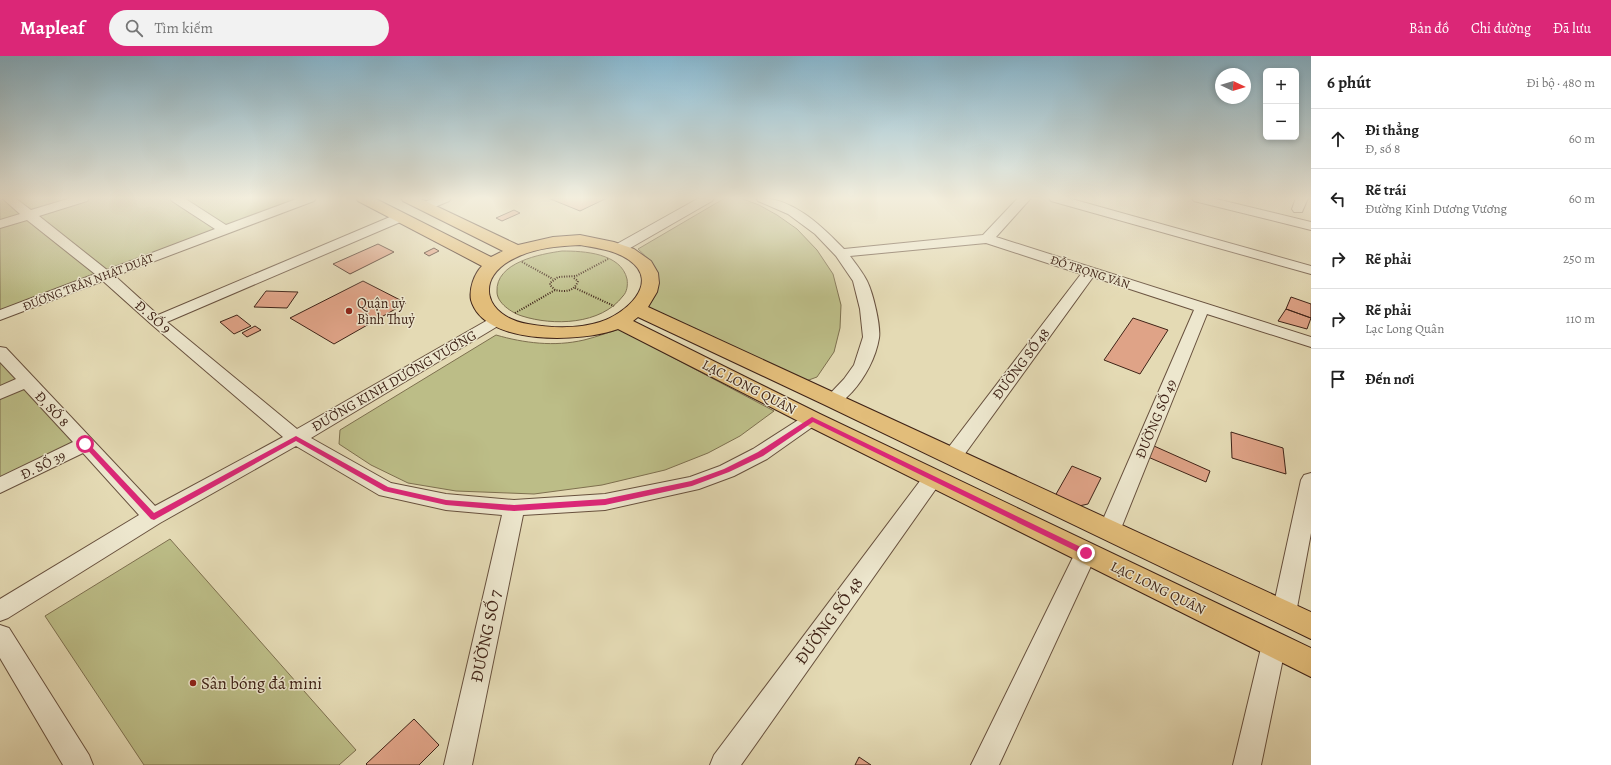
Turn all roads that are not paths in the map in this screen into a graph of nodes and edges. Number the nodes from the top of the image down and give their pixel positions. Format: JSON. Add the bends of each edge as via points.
{"nodes":[{"id":1,"x":49,"y":231,"type":"edge"},
{"id":2,"x":221,"y":231,"type":"edge"},
{"id":3,"x":368,"y":231,"type":"edge"},
{"id":4,"x":428,"y":231,"type":"edge"},
{"id":5,"x":473,"y":231,"type":"edge"},
{"id":6,"x":652,"y":231,"type":"edge"},
{"id":7,"x":820,"y":231,"type":"edge"},
{"id":8,"x":994,"y":231,"type":"edge"},
{"id":9,"x":1173,"y":231,"type":"edge"},
{"id":10,"x":987,"y":239,"type":"junction"},
{"id":11,"x":841,"y":253,"type":"junction"},
{"id":12,"x":614,"y":254,"type":"junction"},
{"id":13,"x":519,"y":256,"type":"junction"},
{"id":14,"x":493,"y":265,"type":"junction"},
{"id":15,"x":1311,"y":270,"type":"edge"},
{"id":16,"x":1090,"y":272,"type":"junction"},
{"id":17,"x":105,"y":275,"type":"junction"},
{"id":18,"x":1202,"y":308,"type":"junction"},
{"id":19,"x":623,"y":312,"type":"junction"},
{"id":20,"x":0,"y":315,"type":"edge"},
{"id":21,"x":507,"y":316,"type":"junction"},
{"id":22,"x":156,"y":321,"type":"junction"},
{"id":23,"x":1311,"y":342,"type":"edge"},
{"id":24,"x":0,"y":352,"type":"edge"},
{"id":25,"x":26,"y":381,"type":"junction"},
{"id":26,"x":0,"y":393,"type":"edge"},
{"id":27,"x":833,"y":400,"type":"junction"},
{"id":28,"x":812,"y":419,"type":"junction"},
{"id":29,"x":296,"y":438,"type":"junction"},
{"id":30,"x":85,"y":444,"type":"junction"},
{"id":31,"x":952,"y":456,"type":"junction"},
{"id":32,"x":933,"y":478,"type":"junction"},
{"id":33,"x":1311,"y":480,"type":"edge"},
{"id":34,"x":0,"y":486,"type":"edge"},
{"id":35,"x":514,"y":508,"type":"junction"},
{"id":36,"x":154,"y":517,"type":"junction"},
{"id":37,"x":1109,"y":531,"type":"junction"},
{"id":38,"x":1086,"y":553,"type":"junction"},
{"id":39,"x":0,"y":611,"type":"edge"},
{"id":40,"x":1284,"y":613,"type":"junction"},
{"id":41,"x":1311,"y":626,"type":"edge"},
{"id":42,"x":0,"y":636,"type":"edge"},
{"id":43,"x":1274,"y":644,"type":"junction"},
{"id":44,"x":1311,"y":662,"type":"edge"},
{"id":45,"x":79,"y":765,"type":"edge"},
{"id":46,"x":458,"y":765,"type":"edge"},
{"id":47,"x":724,"y":765,"type":"edge"},
{"id":48,"x":985,"y":765,"type":"edge"},
{"id":49,"x":1247,"y":765,"type":"edge"}],
"edges":[{"from":1,"to":17,"type":"street","name":"Đ. SỐ 9"},
{"from":2,"to":17,"type":"street","name":"ĐƯỜNG TRẦN NHẬT DUẬT"},
{"from":3,"to":22,"type":"street"},
{"from":4,"to":14,"type":"main road"},
{"from":5,"to":13,"type":"main road"},
{"from":6,"to":12,"type":"street"},
{"from":7,"to":11,"type":"street"},
{"from":8,"to":10,"type":"street"},
{"from":9,"to":15,"type":"street"},
{"from":10,"to":11,"type":"street","name":"ĐỖ TRỌNG VĂN"},
{"from":10,"to":16,"type":"street","name":"ĐỖ TRỌNG VĂN"},
{"from":11,"to":27,"type":"street","via":[[860,281],[868,309],[871,337],[862,365],[850,383]]},
{"from":12,"to":13,"type":"main road","via":[[601,243],[573,241],[537,244]]},
{"from":12,"to":19,"type":"main road","via":[[636,257],[647,268],[651,282],[648,296]]},
{"from":13,"to":14,"type":"main road"},
{"from":14,"to":21,"type":"main road","via":[[482,278],[479,293],[484,307]]},
{"from":16,"to":18,"type":"street","name":"ĐỖ TRỌNG VĂN"},
{"from":16,"to":31,"type":"street","name":"ĐƯỜNG SỐ 48"},
{"from":17,"to":20,"type":"street","name":"ĐƯỜNG TRẦN NHẬT DUẬT"},
{"from":17,"to":22,"type":"street","name":"Đ. SỐ 9"},
{"from":18,"to":23,"type":"street","name":"ĐỖ TRỌNG VĂN"},
{"from":18,"to":37,"type":"street","name":"ĐƯỜNG SỐ 49"},
{"from":19,"to":21,"type":"main road","via":[[601,328],[553,334],[523,329]]},
{"from":19,"to":27,"type":"main road","name":"LẠC LONG QUÂN"},
{"from":19,"to":28,"type":"main road","name":"LẠC LONG QUÂN"},
{"from":21,"to":29,"type":"street","name":"ĐƯỜNG KINH DƯƠNG VƯƠNG"},
{"from":22,"to":29,"type":"street","name":"Đ. SỐ 9"},
{"from":24,"to":25,"type":"street","name":"Đ, SỐ 8"},
{"from":25,"to":26,"type":"street"},
{"from":25,"to":30,"type":"street","name":"Đ, SỐ 8"},
{"from":27,"to":28,"type":"main road"},
{"from":27,"to":31,"type":"main road","name":"LẠC LONG QUÂN"},
{"from":28,"to":32,"type":"main road","name":"LẠC LONG QUÂN"},
{"from":28,"to":35,"type":"street","name":"Đ. SỐ 9","via":[[760,454],[692,484],[605,502]]},
{"from":29,"to":35,"type":"street","name":"Đ. SỐ 9","via":[[386,490],[446,502]]},
{"from":29,"to":36,"type":"street","name":"ĐƯỜNG KINH DƯƠNG VƯƠNG"},
{"from":30,"to":34,"type":"street","name":"Đ. SỐ 39"},
{"from":30,"to":36,"type":"street","name":"Đ, SỐ 8"},
{"from":31,"to":37,"type":"main road","name":"LẠC LONG QUÂN"},
{"from":32,"to":38,"type":"main road","name":"LẠC LONG QUÂN"},
{"from":32,"to":47,"type":"street","name":"ĐƯỜNG SỐ 48"},
{"from":33,"to":40,"type":"street"},
{"from":35,"to":46,"type":"street","name":"ĐƯỜNG SỐ 7"},
{"from":36,"to":39,"type":"street","name":"ĐƯỜNG KINH DƯƠNG VƯƠNG"},
{"from":37,"to":40,"type":"main road","name":"LẠC LONG QUÂN"},
{"from":38,"to":43,"type":"main road","name":"LẠC LONG QUÂN"},
{"from":38,"to":48,"type":"street"},
{"from":40,"to":41,"type":"main road","name":"LẠC LONG QUÂN"},
{"from":40,"to":43,"type":"main road"},
{"from":42,"to":45,"type":"street"},
{"from":43,"to":44,"type":"main road","name":"LẠC LONG QUÂN"},
{"from":43,"to":49,"type":"street"}]}
